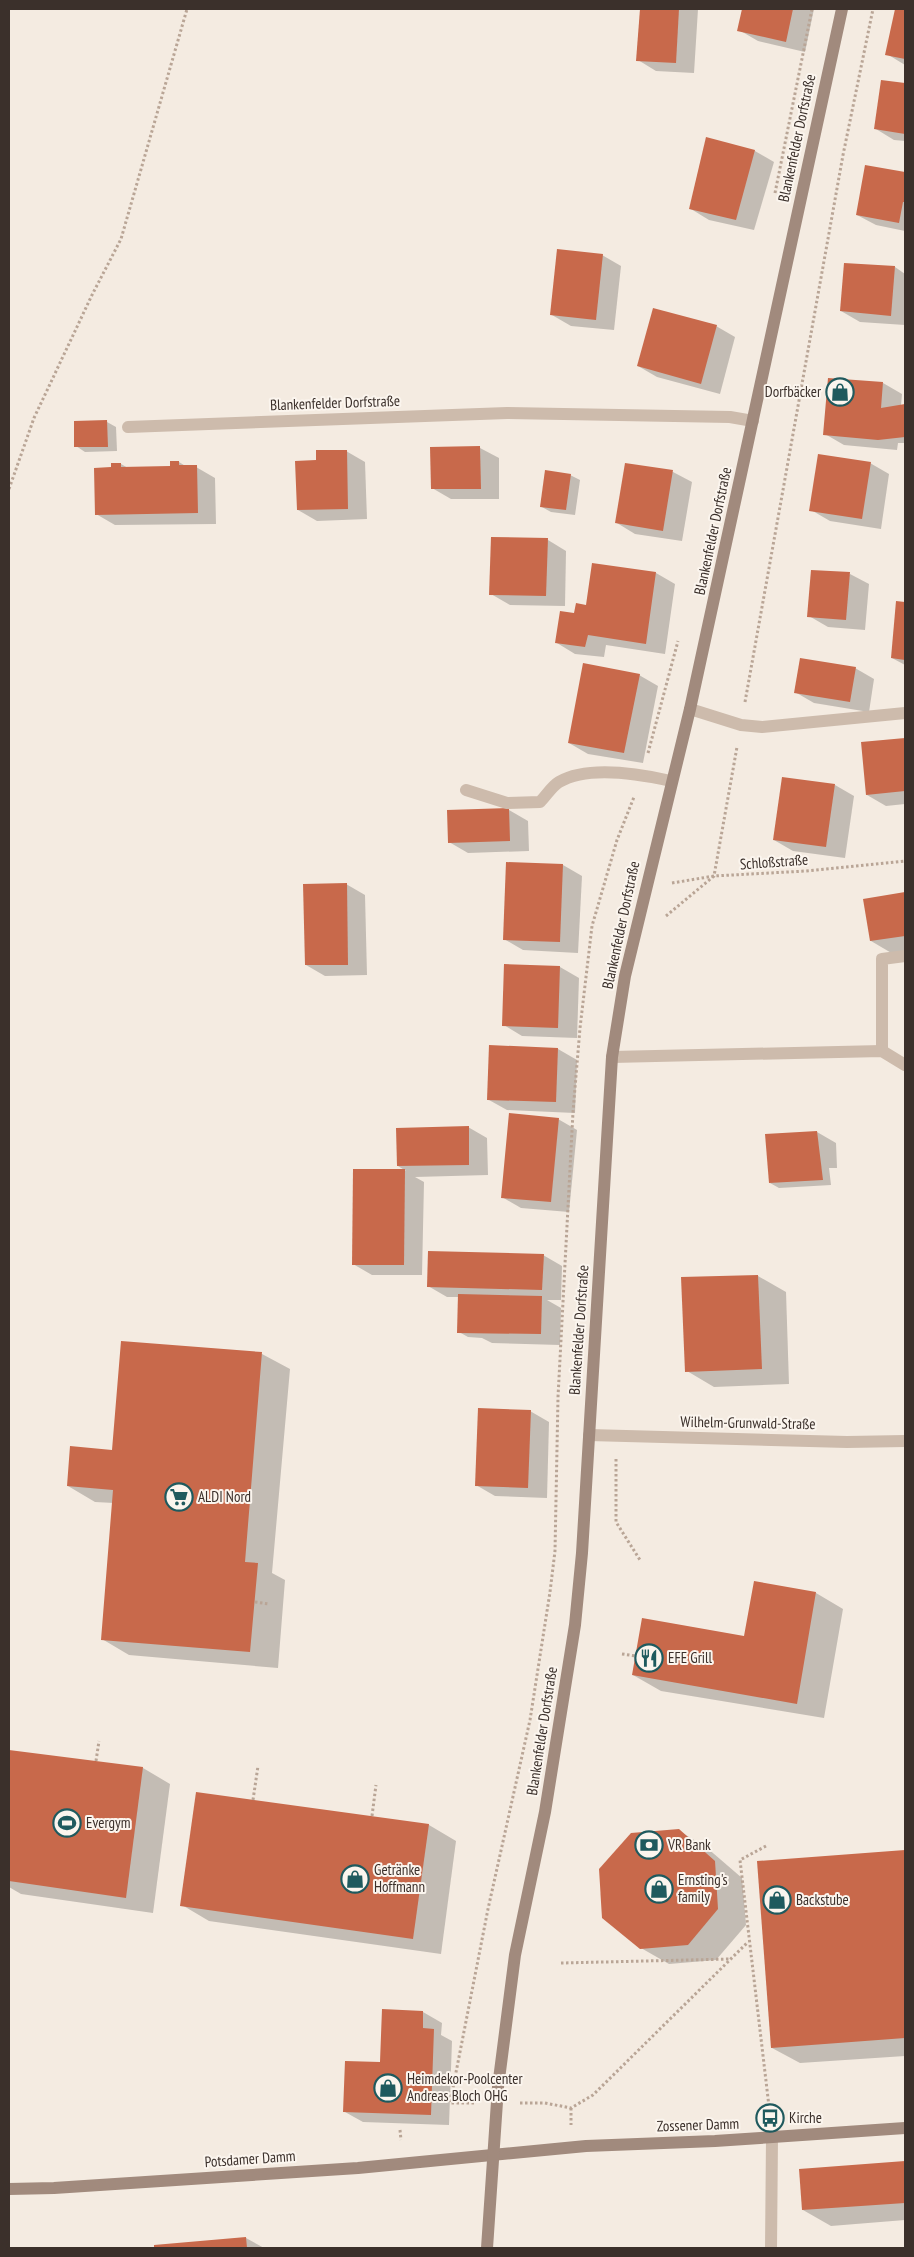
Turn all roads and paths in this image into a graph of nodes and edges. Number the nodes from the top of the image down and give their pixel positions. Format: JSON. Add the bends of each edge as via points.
{"nodes":[{"id":1,"x":187,"y":9,"type":"edge"},
{"id":2,"x":842,"y":9,"type":"edge"},
{"id":3,"x":873,"y":9,"type":"edge"},
{"id":4,"x":753,"y":421,"type":"junction"},
{"id":5,"x":128,"y":428,"type":"dead end"},
{"id":6,"x":9,"y":489,"type":"edge"},
{"id":7,"x":690,"y":710,"type":"junction"},
{"id":8,"x":905,"y":713,"type":"edge"},
{"id":9,"x":741,"y":725,"type":"junction"},
{"id":10,"x":671,"y":781,"type":"junction"},
{"id":11,"x":466,"y":790,"type":"dead end"},
{"id":12,"x":905,"y":860,"type":"edge"},
{"id":13,"x":714,"y":876,"type":"junction"},
{"id":14,"x":645,"y":888,"type":"junction"},
{"id":15,"x":664,"y":923,"type":"dead end"},
{"id":16,"x":905,"y":956,"type":"edge"},
{"id":17,"x":882,"y":1051,"type":"junction"},
{"id":18,"x":612,"y":1057,"type":"junction"},
{"id":19,"x":905,"y":1065,"type":"edge"},
{"id":20,"x":589,"y":1435,"type":"junction"},
{"id":21,"x":616,"y":1436,"type":"junction"},
{"id":22,"x":905,"y":1441,"type":"edge"},
{"id":23,"x":640,"y":1560,"type":"dead end"},
{"id":24,"x":255,"y":1602,"type":"dead end"},
{"id":25,"x":269,"y":1604,"type":"dead end"},
{"id":26,"x":622,"y":1654,"type":"dead end"},
{"id":27,"x":636,"y":1656,"type":"dead end"},
{"id":28,"x":99,"y":1741,"type":"dead end"},
{"id":29,"x":96,"y":1761,"type":"dead end"},
{"id":30,"x":258,"y":1766,"type":"dead end"},
{"id":31,"x":376,"y":1785,"type":"dead end"},
{"id":32,"x":253,"y":1800,"type":"dead end"},
{"id":33,"x":372,"y":1816,"type":"dead end"},
{"id":34,"x":766,"y":1846,"type":"dead end"},
{"id":35,"x":748,"y":1942,"type":"junction"},
{"id":36,"x":730,"y":1959,"type":"junction"},
{"id":37,"x":562,"y":1962,"type":"dead end"},
{"id":38,"x":497,"y":2103,"type":"junction"},
{"id":39,"x":905,"y":2128,"type":"edge"},
{"id":40,"x":772,"y":2138,"type":"junction"},
{"id":41,"x":493,"y":2155,"type":"junction"},
{"id":42,"x":9,"y":2189,"type":"edge"},
{"id":43,"x":487,"y":2248,"type":"edge"},
{"id":44,"x":771,"y":2248,"type":"edge"}],
"edges":[{"from":1,"to":6,"type":"path","via":[[122,239],[34,418]]},
{"from":2,"to":4,"type":"main road","name":"Blankenfelder Dorfstraße"},
{"from":3,"to":9,"type":"path","via":[[842,154]]},
{"from":4,"to":5,"type":"street","name":"Blankenfelder Dorfstraße","via":[[730,417],[507,413]]},
{"from":4,"to":7,"type":"main road","name":"Blankenfelder Dorfstraße"},
{"from":7,"to":9,"type":"street"},
{"from":7,"to":10,"type":"main road","name":"Blankenfelder Dorfstraße"},
{"from":8,"to":9,"type":"street","via":[[762,727]]},
{"from":9,"to":13,"type":"path"},
{"from":10,"to":11,"type":"street","via":[[634,773],[588,773],[559,782],[540,802],[507,803]]},
{"from":10,"to":14,"type":"main road","name":"Blankenfelder Dorfstraße"},
{"from":12,"to":13,"type":"path","name":"Schloßstraße","via":[[806,871]]},
{"from":13,"to":14,"type":"path","name":"Schloßstraße"},
{"from":13,"to":15,"type":"path","via":[[666,913]]},
{"from":14,"to":18,"type":"main road","name":"Blankenfelder Dorfstraße","via":[[624,976]]},
{"from":16,"to":17,"type":"street","via":[[882,959]]},
{"from":17,"to":18,"type":"street"},
{"from":17,"to":19,"type":"street"},
{"from":18,"to":20,"type":"main road","name":"Blankenfelder Dorfstraße"},
{"from":20,"to":21,"type":"street","name":"Wilhelm-Grunwald-Straße"},
{"from":20,"to":38,"type":"main road","name":"Blankenfelder Dorfstraße","via":[[574,1625],[546,1812],[515,1955]]},
{"from":21,"to":22,"type":"street","name":"Wilhelm-Grunwald-Straße"},
{"from":21,"to":23,"type":"path","via":[[616,1522]]},
{"from":24,"to":25,"type":"path"},
{"from":26,"to":27,"type":"path"},
{"from":28,"to":29,"type":"path"},
{"from":30,"to":32,"type":"path"},
{"from":31,"to":33,"type":"path"},
{"from":34,"to":35,"type":"path","via":[[740,1860]]},
{"from":35,"to":36,"type":"path"},
{"from":35,"to":40,"type":"path"},
{"from":36,"to":37,"type":"path"},
{"from":36,"to":38,"type":"path","via":[[593,2095],[571,2108],[545,2103]]},
{"from":38,"to":41,"type":"main road","name":"Blankenfelder Dorfstraße"},
{"from":39,"to":40,"type":"main road","name":"Zossener Damm"},
{"from":40,"to":41,"type":"main road","name":"Zossener Damm","via":[[586,2146]]},
{"from":40,"to":44,"type":"street"},
{"from":41,"to":42,"type":"main road","name":"Potsdamer Damm","via":[[358,2168]]},
{"from":41,"to":43,"type":"main road","name":"Blankenfelder Dorfstraße"}]}
